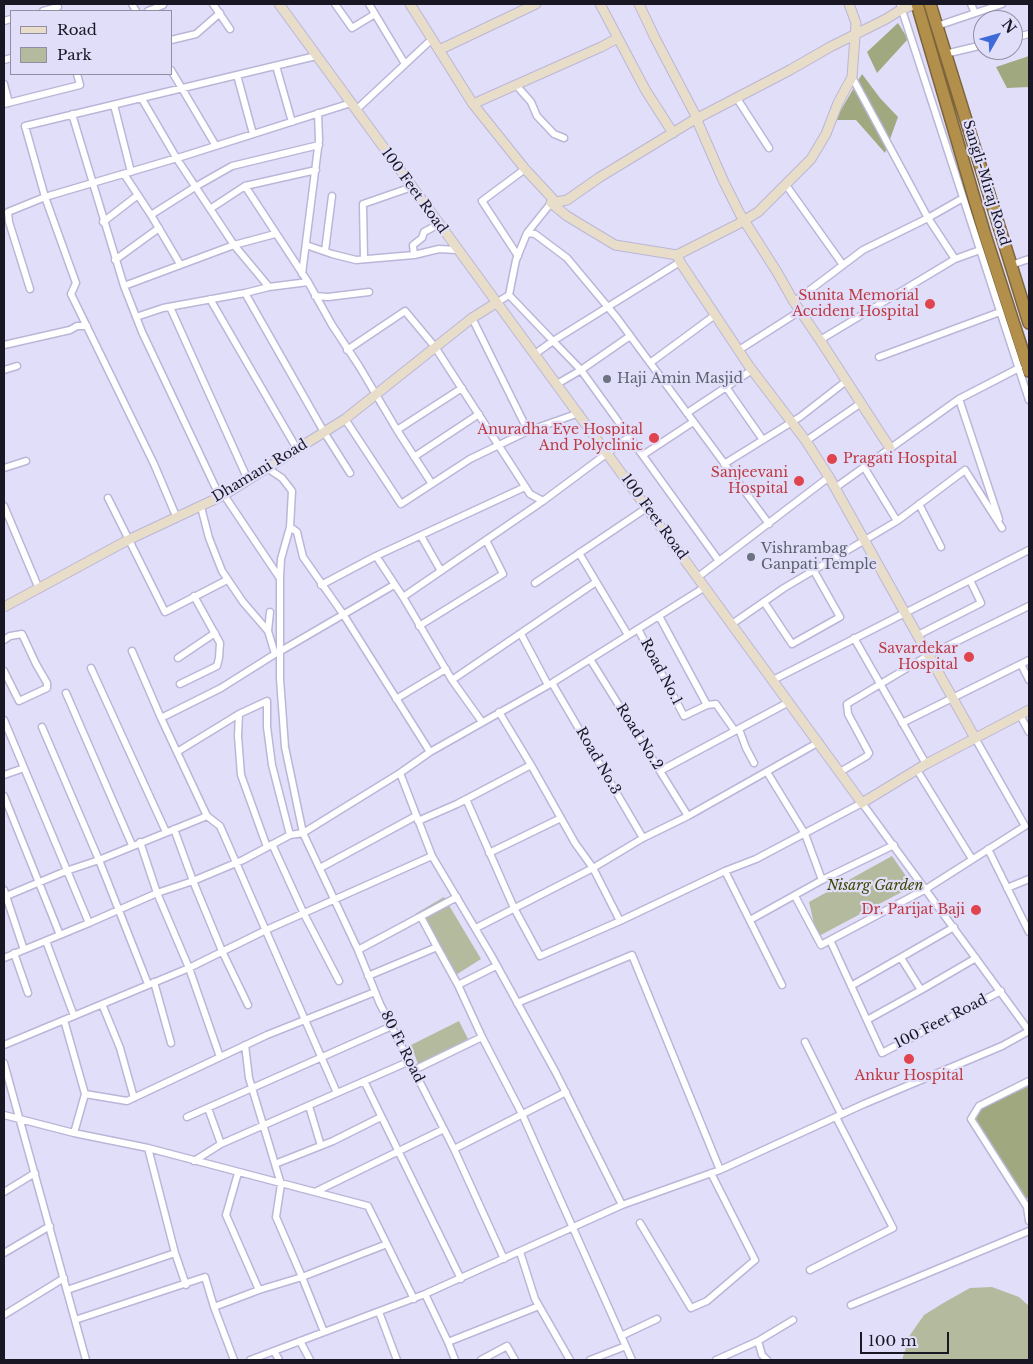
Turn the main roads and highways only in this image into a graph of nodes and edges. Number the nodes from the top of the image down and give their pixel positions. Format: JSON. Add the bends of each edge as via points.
{"nodes":[{"id":1,"x":279,"y":4,"type":"edge"},
{"id":2,"x":410,"y":4,"type":"edge"},
{"id":3,"x":536,"y":4,"type":"edge"},
{"id":4,"x":600,"y":4,"type":"edge"},
{"id":5,"x":639,"y":4,"type":"edge"},
{"id":6,"x":849,"y":4,"type":"edge"},
{"id":7,"x":917,"y":4,"type":"edge"},
{"id":8,"x":930,"y":4,"type":"edge"},
{"id":9,"x":901,"y":6,"type":"edge"},
{"id":10,"x":854,"y":35,"type":"junction"},
{"id":11,"x":618,"y":38,"type":"junction"},
{"id":12,"x":439,"y":50,"type":"junction"},
{"id":13,"x":473,"y":104,"type":"junction"},
{"id":14,"x":698,"y":118,"type":"junction"},
{"id":15,"x":673,"y":133,"type":"junction"},
{"id":16,"x":551,"y":203,"type":"junction"},
{"id":17,"x":744,"y":221,"type":"junction"},
{"id":18,"x":678,"y":259,"type":"junction"},
{"id":19,"x":496,"y":303,"type":"junction"},
{"id":20,"x":1029,"y":323,"type":"edge"},
{"id":21,"x":1025,"y":346,"type":"edge"},
{"id":22,"x":1024,"y":369,"type":"edge"},
{"id":23,"x":890,"y":448,"type":"road end"},
{"id":24,"x":4,"y":607,"type":"edge"},
{"id":25,"x":1029,"y":710,"type":"edge"},
{"id":26,"x":975,"y":738,"type":"junction"}],
"edges":[{"from":1,"to":19,"type":"main road","name":"100 Feet Road"},
{"from":2,"to":12,"type":"main road"},
{"from":3,"to":12,"type":"main road"},
{"from":4,"to":11,"type":"main road"},
{"from":5,"to":14,"type":"main road"},
{"from":6,"to":10,"type":"main road","via":[[856,22]]},
{"from":7,"to":9,"type":"main road"},
{"from":7,"to":21,"type":"highway","name":"Sangli-Miraj Road","via":[[985,234]]},
{"from":8,"to":20,"type":"highway","name":"Sangli-Miraj Road"},
{"from":9,"to":10,"type":"main road","via":[[886,19]]},
{"from":10,"to":14,"type":"main road"},
{"from":10,"to":17,"type":"main road","via":[[852,77],[811,159],[758,212]]},
{"from":11,"to":13,"type":"main road"},
{"from":11,"to":15,"type":"main road"},
{"from":12,"to":13,"type":"main road"},
{"from":13,"to":16,"type":"main road","via":[[525,169],[554,199]]},
{"from":14,"to":15,"type":"main road"},
{"from":14,"to":17,"type":"main road"},
{"from":15,"to":16,"type":"main road","via":[[568,200]]},
{"from":16,"to":18,"type":"main road","via":[[615,245]]},
{"from":17,"to":18,"type":"main road"},
{"from":17,"to":23,"type":"main road"},
{"from":18,"to":26,"type":"main road","via":[[829,477]]},
{"from":19,"to":24,"type":"main road","name":"Dhamani Road","via":[[435,346],[345,419],[248,480]]},
{"from":19,"to":26,"type":"main road","name":"100 Feet Road","via":[[862,803]]},
{"from":21,"to":22,"type":"highway","name":"Sangli-Miraj Road"},
{"from":25,"to":26,"type":"main road"}]}
